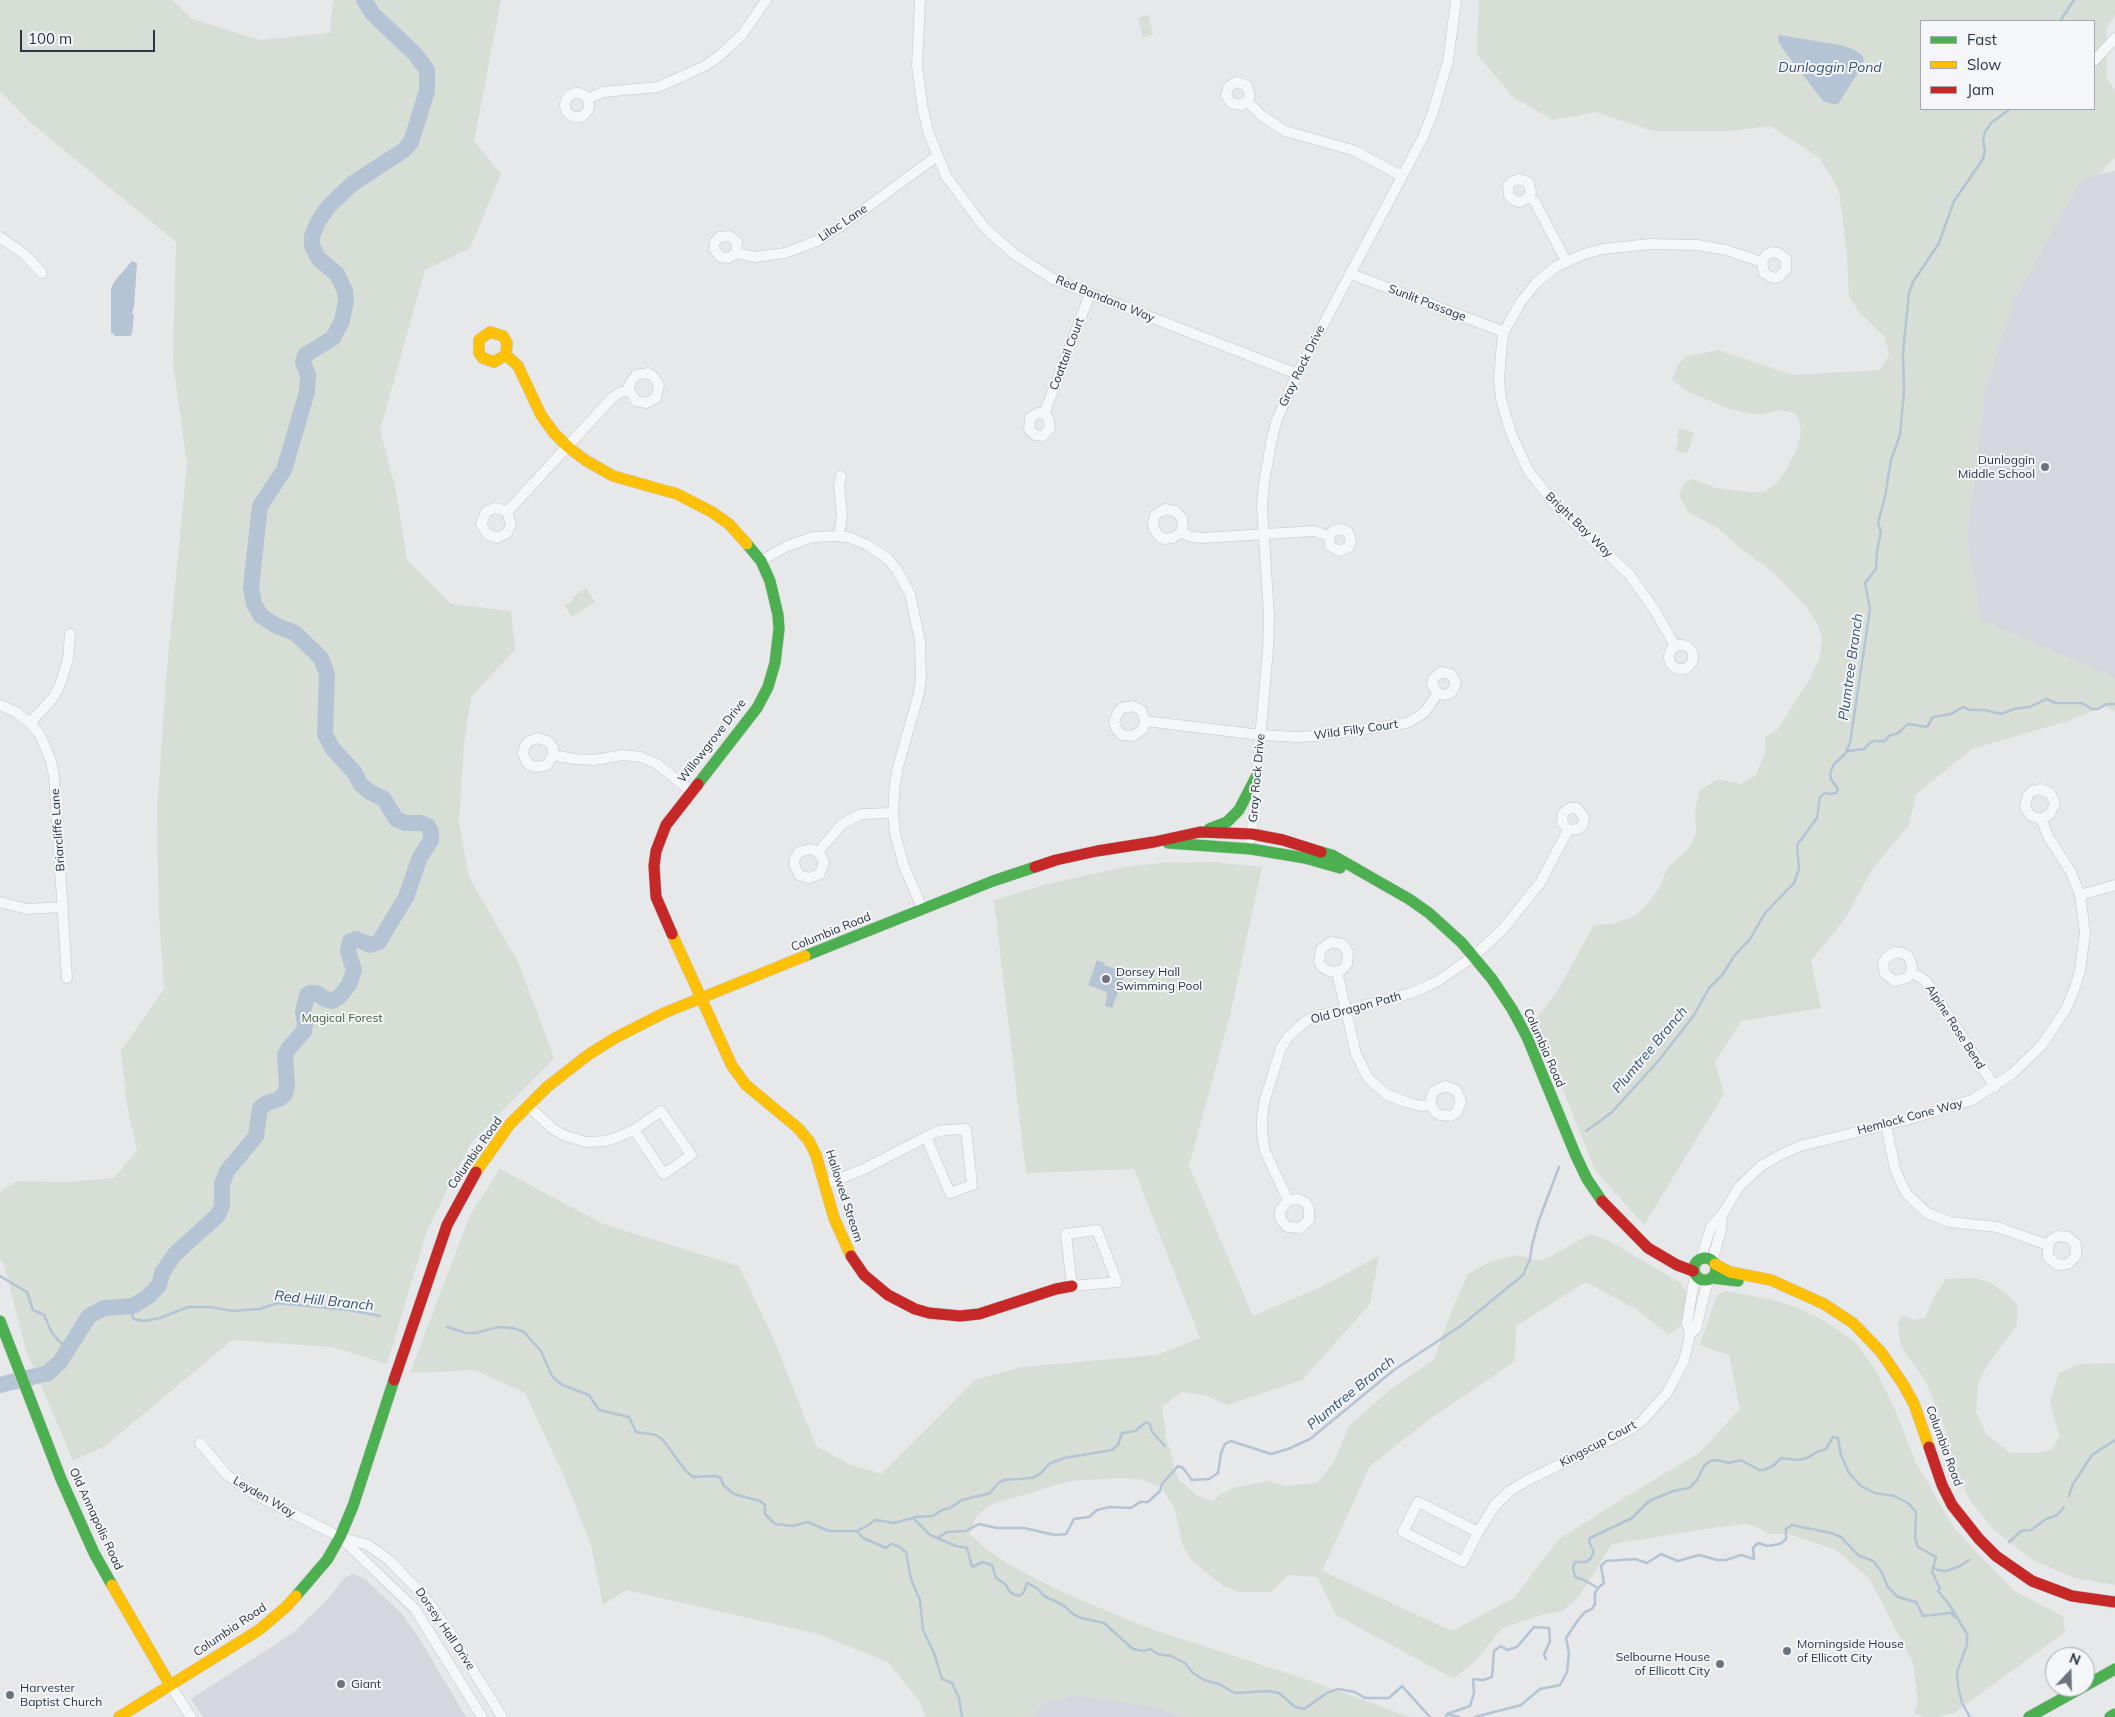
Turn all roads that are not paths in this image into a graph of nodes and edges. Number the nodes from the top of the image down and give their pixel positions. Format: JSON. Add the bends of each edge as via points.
{"nodes":[{"id":1,"x":766,"y":0,"type":"edge"},
{"id":2,"x":920,"y":0,"type":"edge"},
{"id":3,"x":1456,"y":0,"type":"edge"},
{"id":4,"x":2115,"y":38,"type":"edge"},
{"id":5,"x":2095,"y":60,"type":"edge"},
{"id":6,"x":587,"y":99,"type":"dead end"},
{"id":7,"x":1247,"y":101,"type":"dead end"},
{"id":8,"x":937,"y":156,"type":"junction"},
{"id":9,"x":1402,"y":176,"type":"junction"},
{"id":10,"x":1528,"y":197,"type":"dead end"},
{"id":11,"x":0,"y":237,"type":"edge"},
{"id":12,"x":736,"y":252,"type":"dead end"},
{"id":13,"x":1566,"y":261,"type":"junction"},
{"id":14,"x":1762,"y":262,"type":"dead end"},
{"id":15,"x":42,"y":272,"type":"dead end"},
{"id":16,"x":1351,"y":274,"type":"junction"},
{"id":17,"x":1090,"y":294,"type":"junction"},
{"id":18,"x":1504,"y":332,"type":"junction"},
{"id":19,"x":506,"y":355,"type":"dead end"},
{"id":20,"x":1297,"y":374,"type":"junction"},
{"id":21,"x":629,"y":390,"type":"dead end"},
{"id":22,"x":1044,"y":414,"type":"dead end"},
{"id":23,"x":568,"y":447,"type":"junction"},
{"id":24,"x":841,"y":476,"type":"dead end"},
{"id":25,"x":507,"y":512,"type":"dead end"},
{"id":26,"x":1181,"y":532,"type":"dead end"},
{"id":27,"x":1263,"y":535,"type":"junction"},
{"id":28,"x":839,"y":536,"type":"junction"},
{"id":29,"x":1329,"y":536,"type":"dead end"},
{"id":30,"x":761,"y":561,"type":"junction"},
{"id":31,"x":70,"y":634,"type":"dead end"},
{"id":32,"x":1675,"y":646,"type":"dead end"},
{"id":33,"x":1438,"y":694,"type":"dead end"},
{"id":34,"x":0,"y":705,"type":"edge"},
{"id":35,"x":1145,"y":722,"type":"dead end"},
{"id":36,"x":30,"y":723,"type":"junction"},
{"id":37,"x":1261,"y":735,"type":"junction"},
{"id":38,"x":553,"y":755,"type":"dead end"},
{"id":39,"x":1256,"y":777,"type":"junction"},
{"id":40,"x":691,"y":791,"type":"junction"},
{"id":41,"x":893,"y":814,"type":"junction"},
{"id":42,"x":2040,"y":819,"type":"dead end"},
{"id":43,"x":1568,"y":830,"type":"dead end"},
{"id":44,"x":1200,"y":832,"type":"junction"},
{"id":45,"x":1252,"y":834,"type":"junction"},
{"id":46,"x":1154,"y":842,"type":"junction"},
{"id":47,"x":1251,"y":849,"type":"junction"},
{"id":48,"x":818,"y":852,"type":"dead end"},
{"id":49,"x":1377,"y":880,"type":"junction"},
{"id":50,"x":2115,"y":885,"type":"edge"},
{"id":51,"x":2080,"y":895,"type":"junction"},
{"id":52,"x":0,"y":902,"type":"edge"},
{"id":53,"x":63,"y":907,"type":"junction"},
{"id":54,"x":923,"y":910,"type":"junction"},
{"id":55,"x":1474,"y":956,"type":"junction"},
{"id":56,"x":1337,"y":972,"type":"dead end"},
{"id":57,"x":1911,"y":972,"type":"dead end"},
{"id":58,"x":68,"y":978,"type":"dead end"},
{"id":59,"x":702,"y":998,"type":"junction"},
{"id":60,"x":1346,"y":1010,"type":"junction"},
{"id":61,"x":1994,"y":1087,"type":"junction"},
{"id":62,"x":1431,"y":1105,"type":"dead end"},
{"id":63,"x":528,"y":1106,"type":"junction"},
{"id":64,"x":1886,"y":1125,"type":"junction"},
{"id":65,"x":634,"y":1130,"type":"junction"},
{"id":66,"x":926,"y":1137,"type":"junction"},
{"id":67,"x":824,"y":1184,"type":"junction"},
{"id":68,"x":1288,"y":1200,"type":"dead end"},
{"id":69,"x":2048,"y":1246,"type":"dead end"},
{"id":70,"x":1702,"y":1265,"type":"junction"},
{"id":71,"x":1711,"y":1279,"type":"junction"},
{"id":72,"x":1072,"y":1286,"type":"junction"},
{"id":73,"x":1789,"y":1288,"type":"junction"},
{"id":74,"x":0,"y":1321,"type":"edge"},
{"id":75,"x":1690,"y":1334,"type":"junction"},
{"id":76,"x":3,"y":1337,"type":"edge"},
{"id":77,"x":200,"y":1443,"type":"dead end"},
{"id":78,"x":1478,"y":1532,"type":"junction"},
{"id":79,"x":340,"y":1537,"type":"junction"},
{"id":80,"x":2115,"y":1602,"type":"edge"},
{"id":81,"x":2115,"y":1669,"type":"edge"},
{"id":82,"x":2095,"y":1680,"type":"edge"},
{"id":83,"x":170,"y":1685,"type":"junction"},
{"id":84,"x":2064,"y":1697,"type":"edge"},
{"id":85,"x":2115,"y":1714,"type":"edge"},
{"id":86,"x":119,"y":1717,"type":"edge"},
{"id":87,"x":191,"y":1717,"type":"edge"},
{"id":88,"x":482,"y":1717,"type":"edge"},
{"id":89,"x":502,"y":1717,"type":"edge"},
{"id":90,"x":2029,"y":1717,"type":"edge"},
{"id":91,"x":2110,"y":1717,"type":"edge"}],
"edges":[{"from":1,"to":6,"type":"street","via":[[742,35],[705,66],[658,87],[603,92]]},
{"from":2,"to":8,"type":"street","name":"Red Bandana Way","via":[[920,88]]},
{"from":3,"to":9,"type":"street","name":"Gray Rock Drive","via":[[1453,35],[1442,85],[1423,137]]},
{"from":4,"to":5,"type":"street"},
{"from":7,"to":9,"type":"street","via":[[1285,131],[1353,150]]},
{"from":8,"to":12,"type":"street","name":"Lilac Lane","via":[[817,241],[770,256],[755,257]]},
{"from":8,"to":17,"type":"street","name":"Red Bandana Way","via":[[957,193],[999,241],[1053,279]]},
{"from":9,"to":16,"type":"street","name":"Gray Rock Drive"},
{"from":10,"to":13,"type":"street","via":[[1539,207]]},
{"from":11,"to":15,"type":"street"},
{"from":13,"to":14,"type":"street","name":"Bright Bay Way","via":[[1603,249],[1675,244],[1718,248]]},
{"from":13,"to":18,"type":"street","name":"Bright Bay Way","via":[[1528,292]]},
{"from":16,"to":18,"type":"street","name":"Sunlit Passage"},
{"from":16,"to":20,"type":"street","name":"Gray Rock Drive"},
{"from":17,"to":20,"type":"street","name":"Red Bandana Way"},
{"from":17,"to":22,"type":"street","name":"Coattail Court"},
{"from":18,"to":32,"type":"street","name":"Bright Bay Way","via":[[1499,362],[1502,399],[1519,453],[1554,503],[1629,574]]},
{"from":19,"to":23,"type":"main road","name":"Willowgrove Drive","via":[[518,366],[541,415]]},
{"from":20,"to":27,"type":"street","name":"Gray Rock Drive","via":[[1270,443],[1264,483]]},
{"from":21,"to":23,"type":"street","via":[[612,398]]},
{"from":23,"to":25,"type":"street"},
{"from":23,"to":30,"type":"main road","name":"Willowgrove Drive","via":[[613,476],[677,494],[712,512],[729,524]]},
{"from":24,"to":28,"type":"street"},
{"from":26,"to":27,"type":"street","via":[[1202,538]]},
{"from":27,"to":29,"type":"street","via":[[1314,531]]},
{"from":27,"to":37,"type":"street","name":"Gray Rock Drive","via":[[1269,615]]},
{"from":28,"to":30,"type":"street","via":[[813,537]]},
{"from":28,"to":41,"type":"street","via":[[869,546],[888,559],[910,594],[917,626],[921,658],[919,693],[898,767]]},
{"from":30,"to":40,"type":"main road","name":"Willowgrove Drive","via":[[770,581],[778,615],[778,647],[772,677],[757,708]]},
{"from":31,"to":36,"type":"street","via":[[68,660],[59,687]]},
{"from":33,"to":37,"type":"street","name":"Wild Filly Court","via":[[1424,713],[1407,724],[1304,737]]},
{"from":34,"to":36,"type":"street","name":"Briarcliffe Lane"},
{"from":35,"to":37,"type":"street","name":"Wild Filly Court"},
{"from":36,"to":53,"type":"street","name":"Briarcliffe Lane","via":[[46,746],[54,776]]},
{"from":37,"to":39,"type":"street","name":"Gray Rock Drive"},
{"from":38,"to":40,"type":"street","via":[[584,760],[641,756],[657,764]]},
{"from":39,"to":44,"type":"main road","via":[[1244,803],[1227,822]]},
{"from":39,"to":45,"type":"street","name":"Gray Rock Drive"},
{"from":40,"to":59,"type":"main road","name":"Willowgrove Drive","via":[[660,838],[653,881],[661,911]]},
{"from":41,"to":48,"type":"street","via":[[872,812],[850,819]]},
{"from":41,"to":54,"type":"street","via":[[904,866]]},
{"from":42,"to":51,"type":"street","name":"Hemlock Cone Way","via":[[2071,872]]},
{"from":43,"to":55,"type":"street","name":"Old Dragon Path","via":[[1540,883],[1503,929]]},
{"from":44,"to":45,"type":"main road","name":"Columbia Road"},
{"from":44,"to":46,"type":"main road","name":"Columbia Road"},
{"from":45,"to":47,"type":"street","name":"Gray Rock Drive"},
{"from":45,"to":49,"type":"main road","name":"Columbia Road","via":[[1324,852]]},
{"from":46,"to":47,"type":"main road","name":"Columbia Road"},
{"from":46,"to":54,"type":"main road","name":"Columbia Road","via":[[1056,860]]},
{"from":47,"to":49,"type":"main road","name":"Columbia Road","via":[[1305,858]]},
{"from":49,"to":55,"type":"main road","name":"Columbia Road","via":[[1429,912]]},
{"from":50,"to":51,"type":"street"},
{"from":51,"to":61,"type":"street","name":"Hemlock Cone Way","via":[[2084,949],[2066,1010],[2028,1061]]},
{"from":52,"to":53,"type":"street","via":[[27,909]]},
{"from":53,"to":58,"type":"street","name":"Briarcliffe Lane"},
{"from":54,"to":59,"type":"main road","name":"Columbia Road"},
{"from":55,"to":60,"type":"street","name":"Old Dragon Path","via":[[1423,988]]},
{"from":55,"to":70,"type":"main road","name":"Columbia Road","via":[[1512,1009],[1527,1037],[1587,1180],[1614,1215],[1633,1233],[1680,1258]]},
{"from":56,"to":60,"type":"street"},
{"from":57,"to":61,"type":"street","name":"Alpine Rose Bend","via":[[1925,980]]},
{"from":59,"to":63,"type":"main road","name":"Columbia Road","via":[[615,1038],[565,1072]]},
{"from":59,"to":67,"type":"main road","name":"Hallowed Stream","via":[[732,1066],[758,1096],[804,1134],[816,1155]]},
{"from":60,"to":62,"type":"street","via":[[1361,1068],[1376,1087],[1397,1100]]},
{"from":60,"to":68,"type":"street","name":"Old Dragon Path","via":[[1321,1015],[1297,1027],[1281,1048],[1276,1061],[1264,1103],[1262,1134],[1265,1151]]},
{"from":61,"to":64,"type":"street","name":"Hemlock Cone Way","via":[[1952,1108]]},
{"from":63,"to":65,"type":"street","via":[[558,1132],[586,1142],[606,1141]]},
{"from":63,"to":79,"type":"main road","name":"Columbia Road","via":[[492,1148],[447,1224]]},
{"from":64,"to":69,"type":"street","via":[[1895,1169],[1906,1194],[1927,1213],[1950,1222],[1997,1227]]},
{"from":64,"to":70,"type":"street","name":"Hemlock Cone Way","via":[[1800,1146],[1780,1154],[1748,1177],[1722,1215],[1721,1230]]},
{"from":65,"to":65,"type":"street","via":[[661,1111],[692,1155],[664,1174]]},
{"from":66,"to":66,"type":"street","via":[[945,1130],[966,1129],[972,1185],[950,1193]]},
{"from":66,"to":67,"type":"street","via":[[862,1170]]},
{"from":67,"to":72,"type":"main road","name":"Hallowed Stream","via":[[841,1238],[855,1263],[876,1286],[915,1308],[943,1315],[979,1314]]},
{"from":70,"to":71,"type":"main road","via":[[1716,1272]]},
{"from":70,"to":71,"type":"main road","name":"Columbia Road","via":[[1700,1280]]},
{"from":70,"to":73,"type":"main road","name":"Columbia Road","via":[[1770,1280]]},
{"from":70,"to":75,"type":"street","name":"Kingscup Court","via":[[1687,1324]]},
{"from":71,"to":73,"type":"main road","name":"Columbia Road"},
{"from":71,"to":75,"type":"street","name":"Kingscup Court","via":[[1696,1329]]},
{"from":72,"to":72,"type":"street","name":"Hallowed Stream","via":[[1117,1282],[1097,1230],[1066,1234]]},
{"from":73,"to":80,"type":"main road","name":"Columbia Road","via":[[1839,1313],[1882,1352],[1914,1404],[1952,1505],[1979,1540],[2032,1581],[2072,1596]]},
{"from":74,"to":76,"type":"main road","name":"Old Annapolis Road"},
{"from":75,"to":78,"type":"street","name":"Kingscup Court","via":[[1684,1361],[1674,1383],[1661,1403],[1642,1421],[1510,1491],[1495,1505]]},
{"from":76,"to":83,"type":"main road","name":"Old Annapolis Road","via":[[94,1553]]},
{"from":77,"to":79,"type":"street","name":"Leyden Way","via":[[239,1484]]},
{"from":78,"to":78,"type":"street","name":"Kingscup Court","via":[[1418,1502],[1403,1532],[1463,1562]]},
{"from":79,"to":83,"type":"main road","name":"Columbia Road","via":[[327,1560],[286,1607],[253,1634]]},
{"from":79,"to":88,"type":"street","name":"Dorsey Hall Drive","via":[[415,1608]]},
{"from":79,"to":89,"type":"street","name":"Dorsey Hall Drive","via":[[368,1545],[407,1576],[447,1628]]},
{"from":81,"to":82,"type":"main road"},
{"from":83,"to":86,"type":"main road","name":"Columbia Road"},
{"from":83,"to":87,"type":"street","name":"Old Annapolis Road"},
{"from":84,"to":90,"type":"main road"},
{"from":85,"to":91,"type":"main road"}]}
